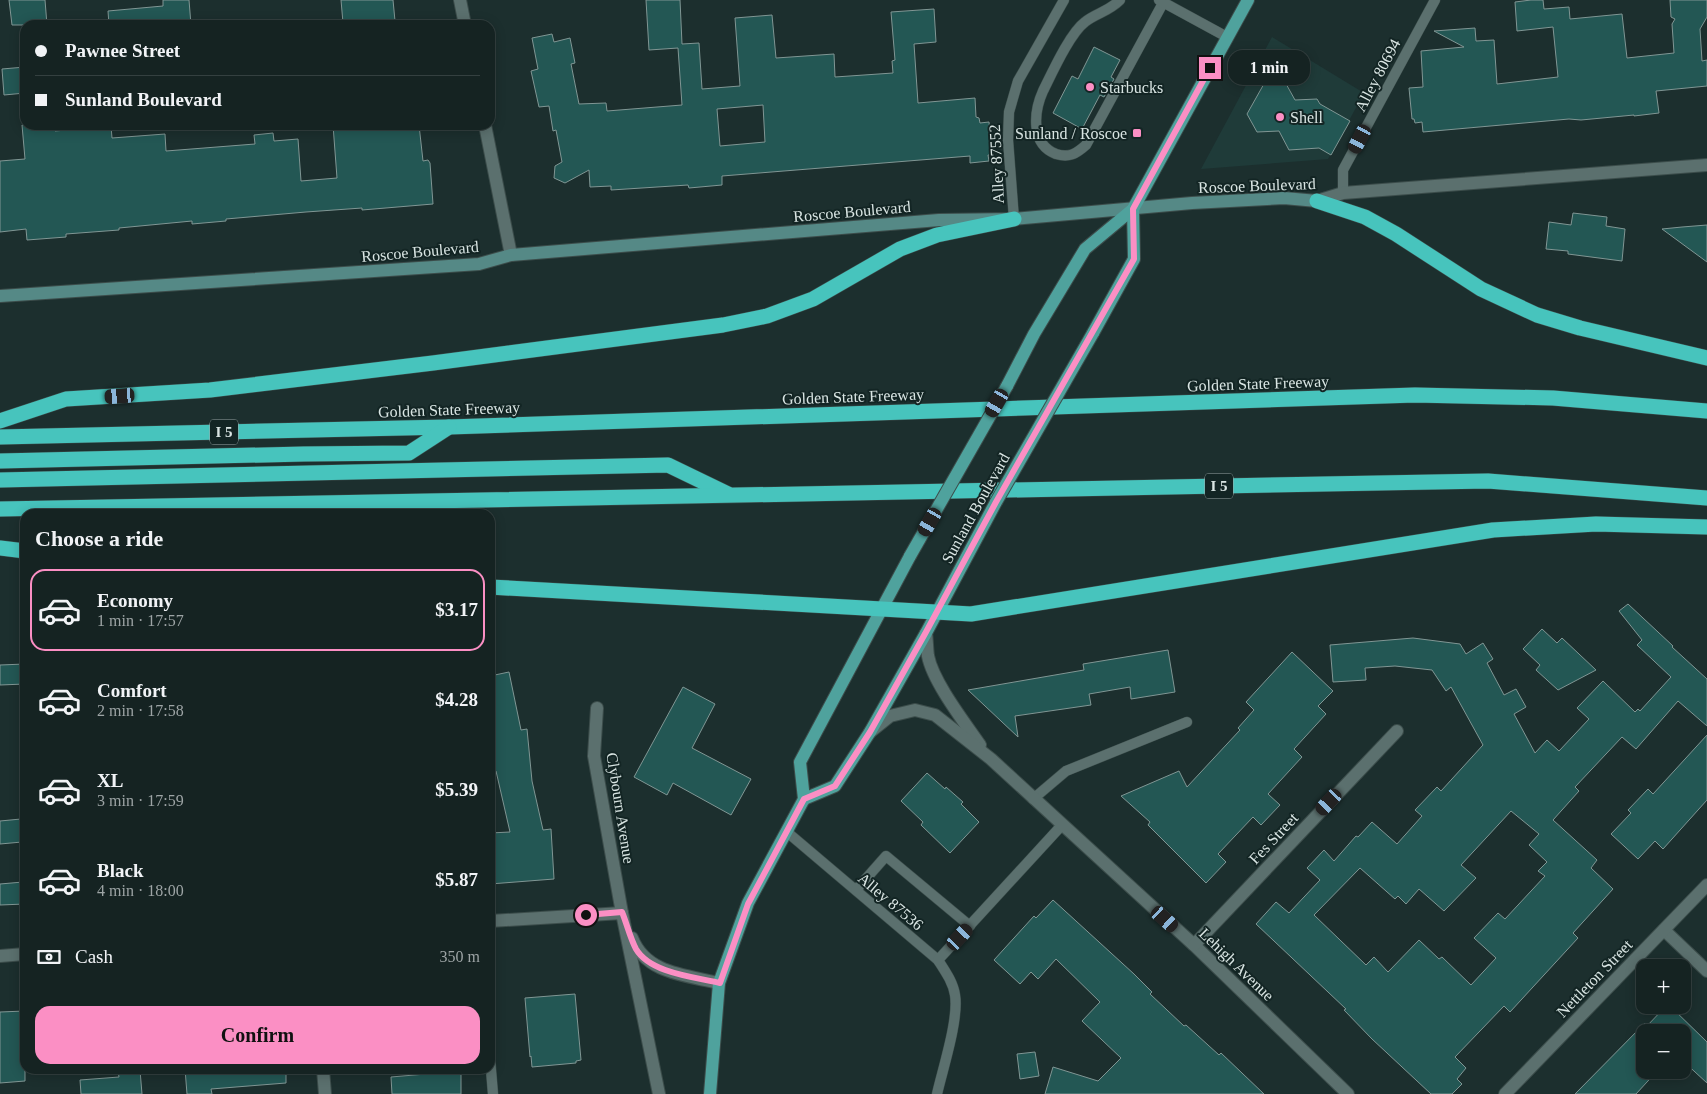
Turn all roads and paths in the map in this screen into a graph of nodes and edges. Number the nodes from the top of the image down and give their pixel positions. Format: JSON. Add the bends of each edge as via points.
{"nodes":[{"id":1,"x":460,"y":0,"type":"edge"},
{"id":2,"x":1064,"y":0,"type":"edge"},
{"id":3,"x":1120,"y":0,"type":"edge"},
{"id":4,"x":1248,"y":0,"type":"edge"},
{"id":5,"x":1435,"y":0,"type":"edge"},
{"id":6,"x":1160,"y":2,"type":"edge"},
{"id":7,"x":464,"y":20,"type":"edge"},
{"id":8,"x":1228,"y":37,"type":"junction"},
{"id":9,"x":486,"y":130,"type":"edge"},
{"id":10,"x":1707,"y":165,"type":"edge"},
{"id":11,"x":1343,"y":193,"type":"junction"},
{"id":12,"x":1317,"y":201,"type":"junction"},
{"id":13,"x":1133,"y":209,"type":"junction"},
{"id":14,"x":1014,"y":219,"type":"junction"},
{"id":15,"x":511,"y":255,"type":"junction"},
{"id":16,"x":0,"y":296,"type":"edge"},
{"id":17,"x":1707,"y":358,"type":"edge"},
{"id":18,"x":1707,"y":412,"type":"edge"},
{"id":19,"x":0,"y":421,"type":"edge"},
{"id":20,"x":449,"y":427,"type":"junction"},
{"id":21,"x":0,"y":437,"type":"edge"},
{"id":22,"x":0,"y":461,"type":"edge"},
{"id":23,"x":0,"y":480,"type":"edge"},
{"id":24,"x":731,"y":495,"type":"junction"},
{"id":25,"x":1707,"y":498,"type":"edge"},
{"id":26,"x":0,"y":509,"type":"edge"},
{"id":27,"x":1707,"y":527,"type":"edge"},
{"id":28,"x":0,"y":548,"type":"edge"},
{"id":29,"x":20,"y":550,"type":"edge"},
{"id":30,"x":495,"y":587,"type":"edge"},
{"id":31,"x":881,"y":610,"type":"junction"},
{"id":32,"x":938,"y":611,"type":"junction"},
{"id":33,"x":926,"y":632,"type":"junction"},
{"id":34,"x":597,"y":708,"type":"dead end"},
{"id":35,"x":1187,"y":722,"type":"dead end"},
{"id":36,"x":1397,"y":731,"type":"dead end"},
{"id":37,"x":870,"y":732,"type":"junction"},
{"id":38,"x":991,"y":759,"type":"junction"},
{"id":39,"x":804,"y":799,"type":"junction"},
{"id":40,"x":1033,"y":799,"type":"junction"},
{"id":41,"x":1062,"y":825,"type":"junction"},
{"id":42,"x":787,"y":832,"type":"junction"},
{"id":43,"x":1707,"y":885,"type":"edge"},
{"id":44,"x":856,"y":890,"type":"junction"},
{"id":45,"x":622,"y":912,"type":"junction"},
{"id":46,"x":495,"y":921,"type":"edge"},
{"id":47,"x":970,"y":926,"type":"junction"},
{"id":48,"x":1664,"y":930,"type":"junction"},
{"id":49,"x":1194,"y":946,"type":"junction"},
{"id":50,"x":20,"y":954,"type":"edge"},
{"id":51,"x":0,"y":956,"type":"edge"},
{"id":52,"x":938,"y":960,"type":"junction"},
{"id":53,"x":1707,"y":971,"type":"edge"},
{"id":54,"x":720,"y":983,"type":"junction"},
{"id":55,"x":323,"y":1074,"type":"edge"},
{"id":56,"x":491,"y":1074,"type":"edge"},
{"id":57,"x":325,"y":1094,"type":"edge"},
{"id":58,"x":493,"y":1094,"type":"edge"},
{"id":59,"x":658,"y":1094,"type":"edge"},
{"id":60,"x":710,"y":1094,"type":"edge"},
{"id":61,"x":937,"y":1094,"type":"edge"},
{"id":62,"x":1348,"y":1094,"type":"edge"},
{"id":63,"x":1505,"y":1094,"type":"edge"}],
"edges":[{"from":1,"to":7,"type":"street"},
{"from":2,"to":14,"type":"lane","name":"Alley 87552","via":[[1018,80],[1010,112],[1008,140]]},
{"from":3,"to":6,"type":"lane","via":[[1111,9],[1085,21],[1075,32],[1042,92],[1035,116],[1038,136],[1043,146],[1064,157],[1076,154],[1086,145]]},
{"from":4,"to":8,"type":"main road","name":"Sunland Boulevard"},
{"from":5,"to":11,"type":"lane","name":"Alley 80694","via":[[1343,170]]},
{"from":6,"to":8,"type":"lane"},
{"from":8,"to":13,"type":"main road","name":"Sunland Boulevard"},
{"from":9,"to":15,"type":"street"},
{"from":10,"to":11,"type":"street","name":"Roscoe Boulevard"},
{"from":11,"to":12,"type":"street","name":"Roscoe Boulevard"},
{"from":12,"to":13,"type":"main road","name":"Roscoe Boulevard","via":[[1284,198]]},
{"from":12,"to":17,"type":"highway","via":[[1365,217],[1481,289],[1537,315]]},
{"from":13,"to":14,"type":"main road","name":"Roscoe Boulevard"},
{"from":13,"to":31,"type":"main road","name":"Sunland Boulevard","bridge":true,"via":[[1085,249],[1034,334]]},
{"from":13,"to":32,"type":"main road","name":"Sunland Boulevard","bridge":true,"via":[[1134,259]]},
{"from":14,"to":15,"type":"main road","name":"Roscoe Boulevard","via":[[940,220]]},
{"from":14,"to":19,"type":"highway","via":[[937,235],[900,249],[813,299],[767,316],[714,326],[433,363],[238,386],[66,399]]},
{"from":15,"to":16,"type":"main road","name":"Roscoe Boulevard","via":[[479,264]]},
{"from":18,"to":20,"type":"highway","name":"Golden State Freeway","number":"I 5","via":[[1553,398],[1415,395]]},
{"from":20,"to":21,"type":"highway","name":"Golden State Freeway","number":"I 5"},
{"from":20,"to":22,"type":"highway","via":[[409,453]]},
{"from":23,"to":24,"type":"highway","via":[[668,465]]},
{"from":24,"to":25,"type":"highway","number":"I 5","via":[[1488,481]]},
{"from":24,"to":26,"type":"highway","number":"I 5"},
{"from":27,"to":32,"type":"highway","via":[[1596,524],[1493,530],[971,614]]},
{"from":28,"to":29,"type":"highway"},
{"from":30,"to":31,"type":"highway"},
{"from":31,"to":32,"type":"highway"},
{"from":31,"to":39,"type":"main road","name":"Sunland Boulevard","via":[[800,762]]},
{"from":32,"to":33,"type":"main road","name":"Sunland Boulevard"},
{"from":33,"to":37,"type":"main road","name":"Sunland Boulevard"},
{"from":33,"to":38,"type":"street","name":"Lehigh Avenue","via":[[928,658],[936,676],[960,717]]},
{"from":34,"to":45,"type":"street","name":"Clybourn Avenue","via":[[594,756]]},
{"from":35,"to":40,"type":"lane","via":[[1066,771]]},
{"from":36,"to":49,"type":"street","name":"Fes Street"},
{"from":37,"to":38,"type":"street","name":"Lehigh Avenue","via":[[890,716],[915,710],[936,715]]},
{"from":37,"to":39,"type":"main road","name":"Sunland Boulevard","via":[[835,786]]},
{"from":38,"to":40,"type":"street","name":"Lehigh Avenue"},
{"from":39,"to":42,"type":"main road"},
{"from":40,"to":41,"type":"street","name":"Lehigh Avenue"},
{"from":41,"to":47,"type":"lane"},
{"from":41,"to":49,"type":"street","name":"Lehigh Avenue"},
{"from":42,"to":44,"type":"lane","name":"Alley 87536"},
{"from":42,"to":54,"type":"main road","via":[[748,904]]},
{"from":43,"to":48,"type":"street","name":"Nettleton Street"},
{"from":44,"to":47,"type":"lane","via":[[886,856]]},
{"from":44,"to":52,"type":"lane","name":"Alley 87536"},
{"from":45,"to":46,"type":"street"},
{"from":45,"to":54,"type":"street","name":"Clybourn Avenue","via":[[636,949],[647,961],[665,970]]},
{"from":45,"to":59,"type":"street","name":"Clybourn Avenue"},
{"from":47,"to":52,"type":"lane"},
{"from":48,"to":53,"type":"street"},
{"from":48,"to":63,"type":"street","name":"Nettleton Street"},
{"from":49,"to":62,"type":"street","name":"Lehigh Avenue"},
{"from":50,"to":51,"type":"street"},
{"from":52,"to":61,"type":"lane","name":"Alley 87536","via":[[950,979],[956,1008]]},
{"from":54,"to":60,"type":"main road"},
{"from":55,"to":57,"type":"street"},
{"from":56,"to":58,"type":"lane"}]}
